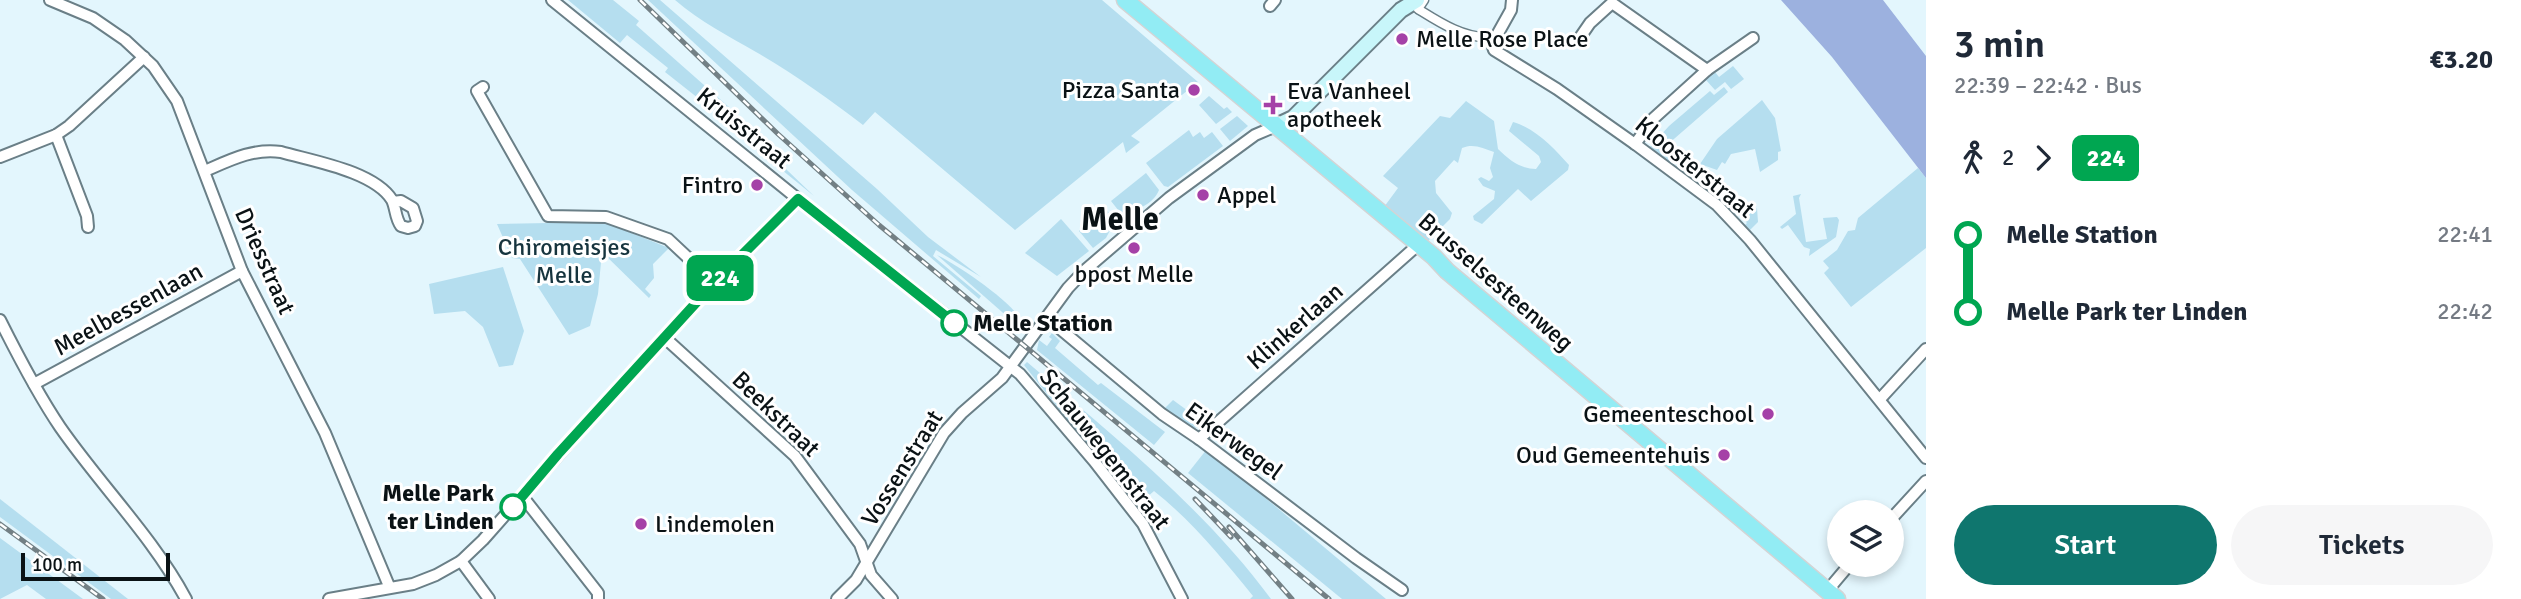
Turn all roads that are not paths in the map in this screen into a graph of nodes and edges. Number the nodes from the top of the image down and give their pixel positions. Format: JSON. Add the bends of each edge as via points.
{"nodes":[{"id":1,"x":50,"y":0,"type":"edge"},
{"id":2,"x":552,"y":0,"type":"edge"},
{"id":3,"x":1125,"y":0,"type":"edge"},
{"id":4,"x":1511,"y":0,"type":"edge"},
{"id":5,"x":1414,"y":1,"type":"edge"},
{"id":6,"x":1581,"y":36,"type":"dead end"},
{"id":7,"x":1488,"y":37,"type":"dead end"},
{"id":8,"x":1754,"y":38,"type":"dead end"},
{"id":9,"x":144,"y":57,"type":"junction"},
{"id":10,"x":1707,"y":70,"type":"junction"},
{"id":11,"x":483,"y":87,"type":"dead end"},
{"id":12,"x":1276,"y":126,"type":"junction"},
{"id":13,"x":56,"y":135,"type":"junction"},
{"id":14,"x":1635,"y":144,"type":"junction"},
{"id":15,"x":0,"y":158,"type":"edge"},
{"id":16,"x":205,"y":171,"type":"junction"},
{"id":17,"x":798,"y":199,"type":"junction"},
{"id":18,"x":393,"y":202,"type":"dead end"},
{"id":19,"x":88,"y":227,"type":"dead end"},
{"id":20,"x":1419,"y":244,"type":"junction"},
{"id":21,"x":242,"y":271,"type":"junction"},
{"id":22,"x":715,"y":282,"type":"junction"},
{"id":23,"x":1047,"y":318,"type":"junction"},
{"id":24,"x":0,"y":320,"type":"edge"},
{"id":25,"x":665,"y":338,"type":"junction"},
{"id":26,"x":1926,"y":349,"type":"edge"},
{"id":27,"x":1010,"y":365,"type":"junction"},
{"id":28,"x":34,"y":384,"type":"junction"},
{"id":29,"x":1880,"y":399,"type":"junction"},
{"id":30,"x":1199,"y":439,"type":"junction"},
{"id":31,"x":1926,"y":458,"type":"edge"},
{"id":32,"x":1926,"y":481,"type":"edge"},
{"id":33,"x":523,"y":497,"type":"junction"},
{"id":34,"x":1904,"y":505,"type":"edge"},
{"id":35,"x":461,"y":561,"type":"junction"},
{"id":36,"x":867,"y":561,"type":"junction"},
{"id":37,"x":1839,"y":577,"type":"edge"},
{"id":38,"x":389,"y":586,"type":"junction"},
{"id":39,"x":1402,"y":590,"type":"dead end"},
{"id":40,"x":347,"y":597,"type":"edge"},
{"id":41,"x":1831,"y":597,"type":"edge"},
{"id":42,"x":186,"y":599,"type":"edge"},
{"id":43,"x":329,"y":599,"type":"edge"},
{"id":44,"x":489,"y":599,"type":"edge"},
{"id":45,"x":598,"y":599,"type":"edge"},
{"id":46,"x":837,"y":599,"type":"edge"},
{"id":47,"x":892,"y":599,"type":"edge"},
{"id":48,"x":1182,"y":599,"type":"edge"}],
"edges":[{"from":1,"to":9,"type":"street","name":"Driesstraat","via":[[93,18]]},
{"from":2,"to":17,"type":"street","name":"Kruisstraat"},
{"from":3,"to":12,"type":"main road","name":"Brusselsesteenweg"},
{"from":4,"to":14,"type":"street","name":"Kloosterstraat","via":[[1511,10],[1492,44],[1494,50]]},
{"from":5,"to":7,"type":"street","via":[[1418,9],[1442,23],[1475,37]]},
{"from":5,"to":12,"type":"main road","via":[[1293,118]]},
{"from":6,"to":10,"type":"street","via":[[1612,3]]},
{"from":8,"to":10,"type":"street"},
{"from":9,"to":13,"type":"street"},
{"from":9,"to":16,"type":"street","name":"Driesstraat","via":[[177,101]]},
{"from":10,"to":14,"type":"street","via":[[1654,118]]},
{"from":11,"to":22,"type":"street","via":[[477,91],[548,216],[606,217],[668,239]]},
{"from":12,"to":20,"type":"main road","name":"Brusselsesteenweg"},
{"from":12,"to":23,"type":"street","via":[[1255,135],[1170,198],[1084,271]]},
{"from":13,"to":15,"type":"street"},
{"from":13,"to":19,"type":"street"},
{"from":14,"to":29,"type":"street","name":"Kloosterstraat","via":[[1717,205]]},
{"from":16,"to":18,"type":"street","via":[[252,152],[281,152],[365,179]]},
{"from":16,"to":21,"type":"street","name":"Driesstraat"},
{"from":17,"to":22,"type":"street"},
{"from":17,"to":27,"type":"street","name":"Kruisstraat"},
{"from":20,"to":30,"type":"street","name":"Klinkerlaan"},
{"from":20,"to":41,"type":"main road","name":"Brusselsesteenweg"},
{"from":21,"to":28,"type":"street","name":"Meelbessenlaan"},
{"from":21,"to":38,"type":"street","name":"Driesstraat","via":[[326,433]]},
{"from":22,"to":25,"type":"street"},
{"from":23,"to":27,"type":"street","name":"Vossenstraat"},
{"from":23,"to":30,"type":"street","name":"Eikerwegel"},
{"from":24,"to":28,"type":"street"},
{"from":25,"to":33,"type":"street"},
{"from":25,"to":36,"type":"street","name":"Beekstraat","via":[[794,456],[860,544]]},
{"from":26,"to":29,"type":"street"},
{"from":27,"to":36,"type":"street","name":"Vossenstraat","via":[[944,432]]},
{"from":27,"to":48,"type":"street","name":"Schauwegemstraat","via":[[1143,524]]},
{"from":28,"to":42,"type":"street","via":[[60,426],[147,537]]},
{"from":29,"to":31,"type":"street","name":"Kloosterstraat"},
{"from":30,"to":39,"type":"street","name":"Eikerwegel"},
{"from":32,"to":34,"type":"street"},
{"from":33,"to":35,"type":"street"},
{"from":33,"to":45,"type":"street","via":[[598,593]]},
{"from":35,"to":38,"type":"street","via":[[413,584]]},
{"from":35,"to":44,"type":"street"},
{"from":36,"to":46,"type":"street","name":"Vossenstraat"},
{"from":36,"to":47,"type":"street","name":"Beekstraat","via":[[871,575]]},
{"from":37,"to":41,"type":"street"},
{"from":38,"to":40,"type":"street"},
{"from":40,"to":43,"type":"street"}]}
